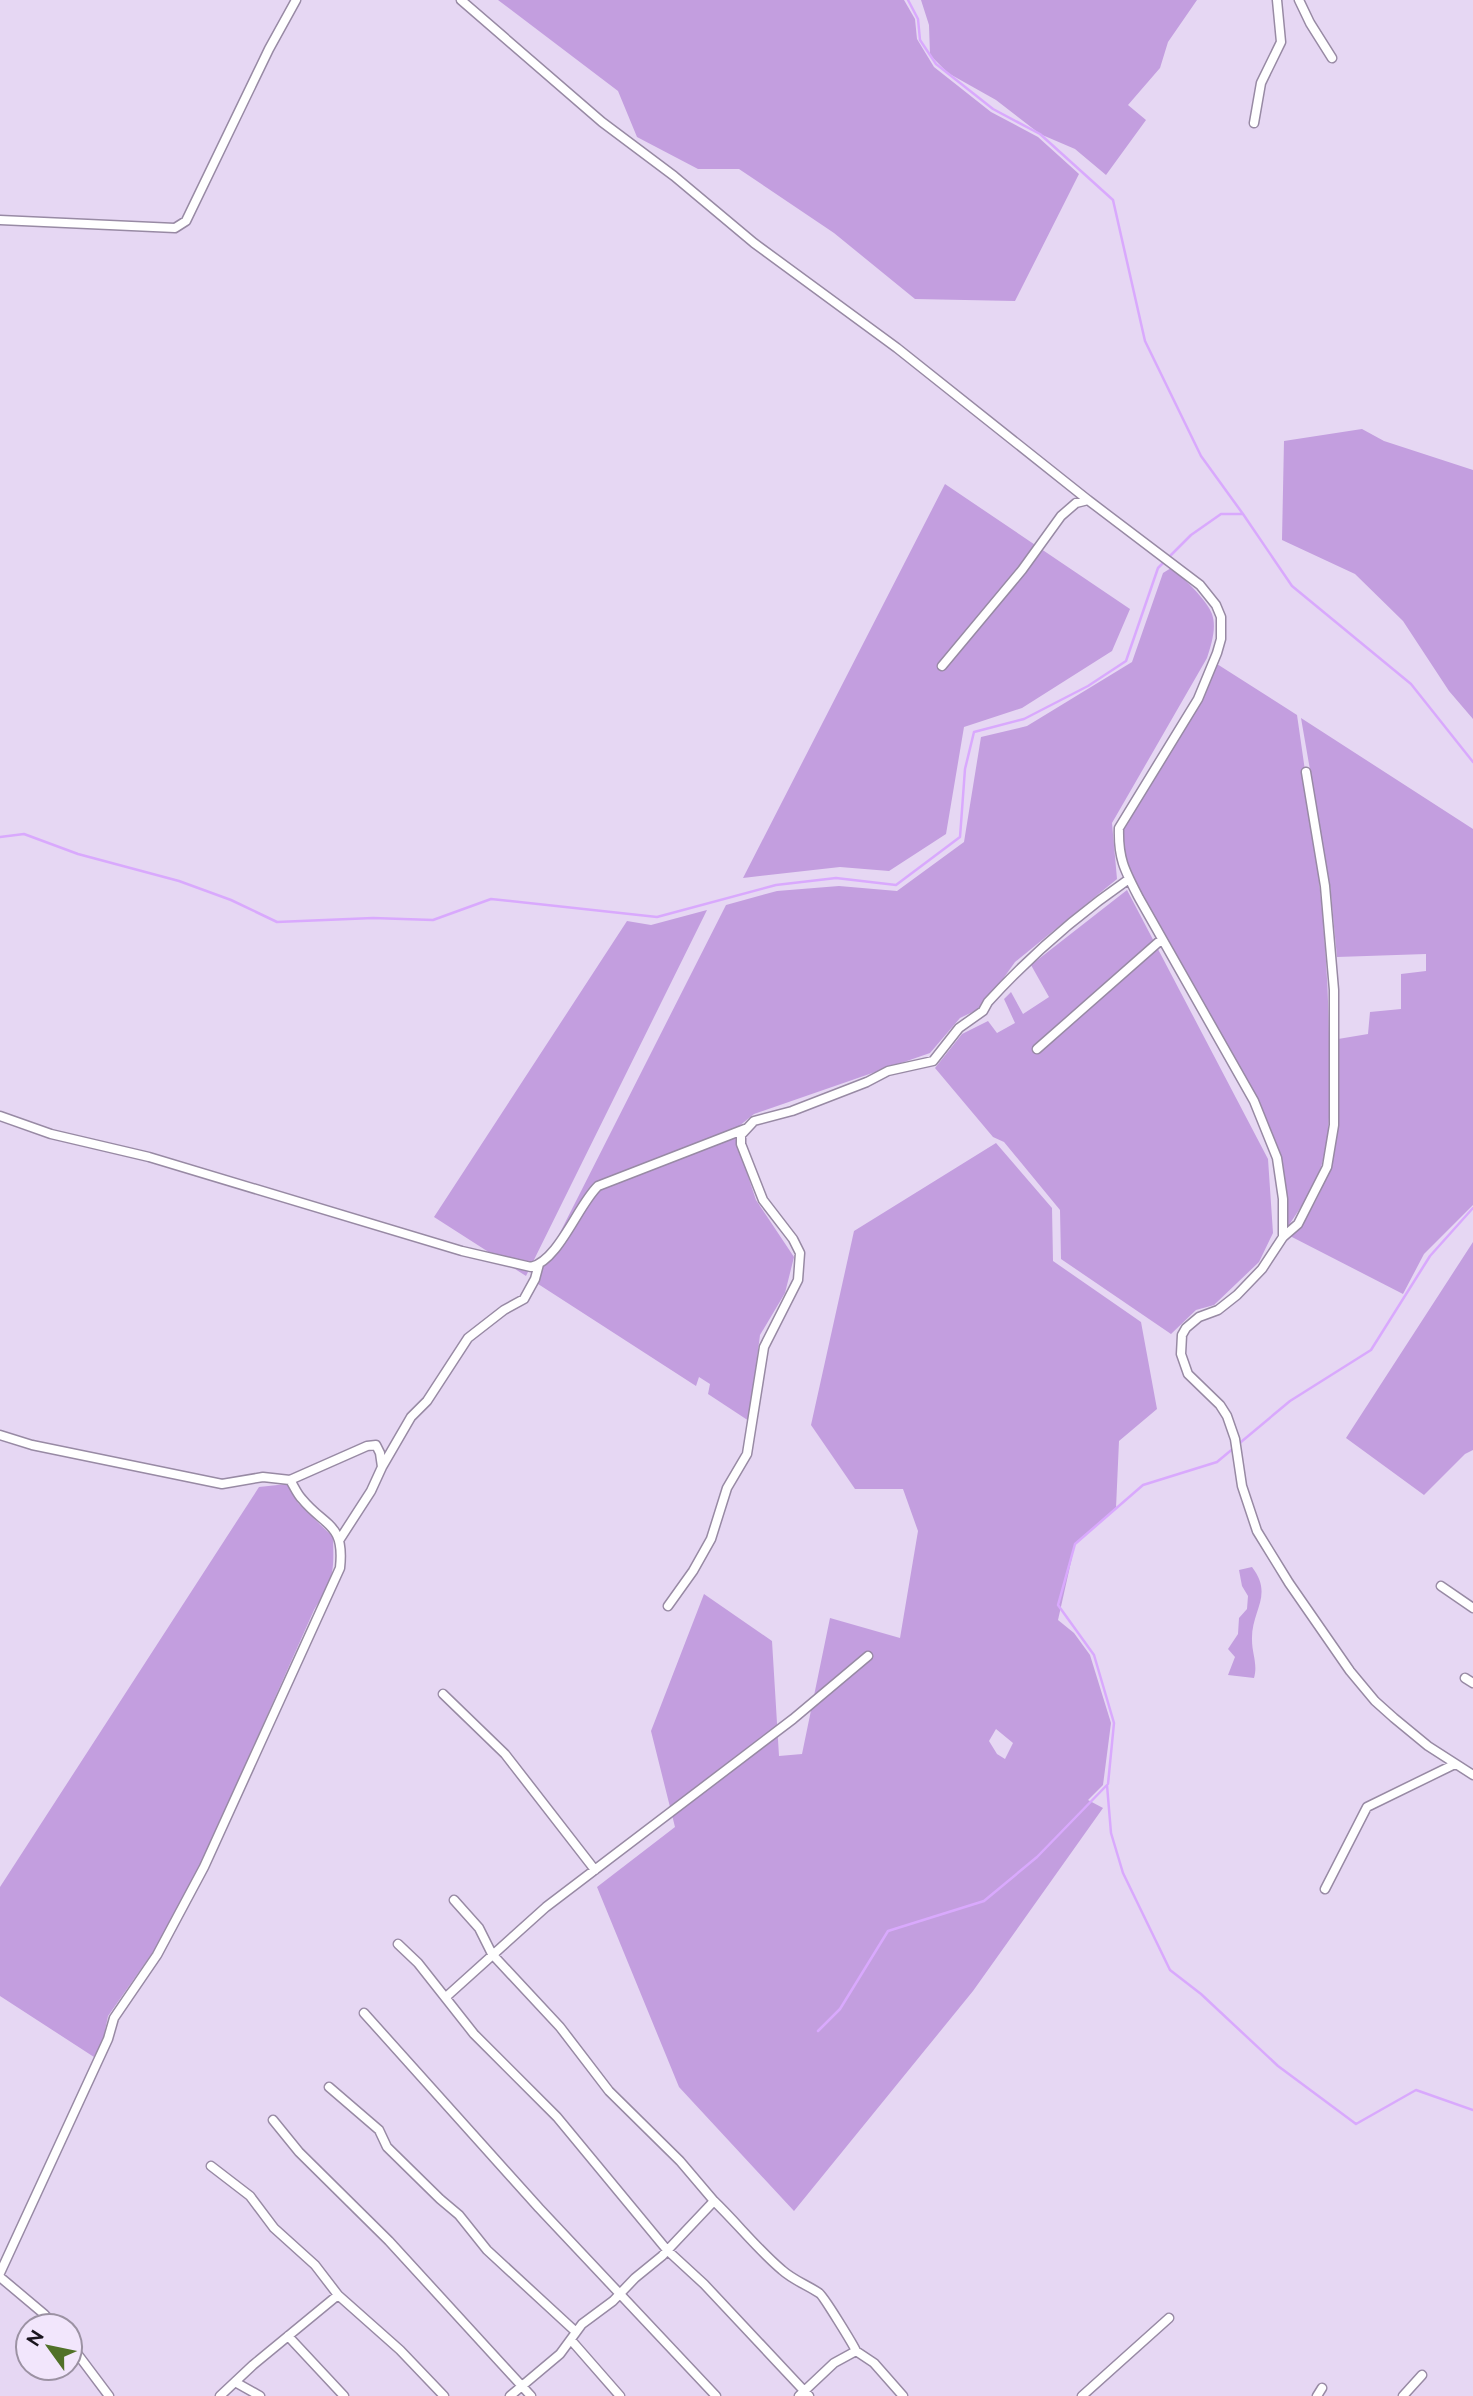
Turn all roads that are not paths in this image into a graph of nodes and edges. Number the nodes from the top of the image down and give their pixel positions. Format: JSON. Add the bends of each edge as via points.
{"nodes":[{"id":1,"x":296,"y":0,"type":"edge"},
{"id":2,"x":461,"y":0,"type":"edge"},
{"id":3,"x":1277,"y":0,"type":"edge"},
{"id":4,"x":1299,"y":0,"type":"edge"},
{"id":5,"x":1332,"y":58,"type":"dead end"},
{"id":6,"x":1254,"y":123,"type":"dead end"},
{"id":7,"x":0,"y":220,"type":"edge"},
{"id":8,"x":1088,"y":500,"type":"junction"},
{"id":9,"x":942,"y":666,"type":"dead end"},
{"id":10,"x":1306,"y":772,"type":"dead end"},
{"id":11,"x":1129,"y":879,"type":"junction"},
{"id":12,"x":1162,"y":939,"type":"junction"},
{"id":13,"x":1037,"y":1049,"type":"dead end"},
{"id":14,"x":0,"y":1116,"type":"edge"},
{"id":15,"x":745,"y":1129,"type":"junction"},
{"id":16,"x":1283,"y":1237,"type":"junction"},
{"id":17,"x":539,"y":1264,"type":"junction"},
{"id":18,"x":0,"y":1435,"type":"edge"},
{"id":19,"x":382,"y":1467,"type":"junction"},
{"id":20,"x":290,"y":1480,"type":"junction"},
{"id":21,"x":340,"y":1539,"type":"junction"},
{"id":22,"x":1441,"y":1586,"type":"dead end"},
{"id":23,"x":668,"y":1606,"type":"dead end"},
{"id":24,"x":1473,"y":1608,"type":"edge"},
{"id":25,"x":868,"y":1656,"type":"dead end"},
{"id":26,"x":1465,"y":1678,"type":"dead end"},
{"id":27,"x":1473,"y":1684,"type":"edge"},
{"id":28,"x":443,"y":1693,"type":"dead end"},
{"id":29,"x":1455,"y":1764,"type":"junction"},
{"id":30,"x":1473,"y":1774,"type":"edge"},
{"id":31,"x":595,"y":1870,"type":"junction"},
{"id":32,"x":1325,"y":1889,"type":"dead end"},
{"id":33,"x":453,"y":1900,"type":"dead end"},
{"id":34,"x":398,"y":1944,"type":"dead end"},
{"id":35,"x":492,"y":1954,"type":"junction"},
{"id":36,"x":446,"y":1997,"type":"junction"},
{"id":37,"x":364,"y":2013,"type":"dead end"},
{"id":38,"x":329,"y":2087,"type":"dead end"},
{"id":39,"x":273,"y":2120,"type":"dead end"},
{"id":40,"x":211,"y":2166,"type":"dead end"},
{"id":41,"x":714,"y":2201,"type":"junction"},
{"id":42,"x":667,"y":2249,"type":"junction"},
{"id":43,"x":0,"y":2275,"type":"edge"},
{"id":44,"x":620,"y":2294,"type":"junction"},
{"id":45,"x":338,"y":2295,"type":"junction"},
{"id":46,"x":40,"y":2312,"type":"edge"},
{"id":47,"x":1169,"y":2318,"type":"dead end"},
{"id":48,"x":576,"y":2332,"type":"junction"},
{"id":49,"x":288,"y":2336,"type":"junction"},
{"id":50,"x":571,"y":2340,"type":"junction"},
{"id":51,"x":856,"y":2351,"type":"junction"},
{"id":52,"x":84,"y":2363,"type":"edge"},
{"id":53,"x":1422,"y":2375,"type":"dead end"},
{"id":54,"x":235,"y":2382,"type":"junction"},
{"id":55,"x":522,"y":2386,"type":"junction"},
{"id":56,"x":804,"y":2394,"type":"edge"},
{"id":57,"x":109,"y":2396,"type":"edge"},
{"id":58,"x":220,"y":2396,"type":"edge"},
{"id":59,"x":260,"y":2396,"type":"edge"},
{"id":60,"x":344,"y":2396,"type":"edge"},
{"id":61,"x":444,"y":2396,"type":"edge"},
{"id":62,"x":510,"y":2396,"type":"edge"},
{"id":63,"x":531,"y":2396,"type":"edge"},
{"id":64,"x":621,"y":2396,"type":"edge"},
{"id":65,"x":716,"y":2396,"type":"edge"},
{"id":66,"x":903,"y":2396,"type":"edge"},
{"id":67,"x":1082,"y":2396,"type":"edge"},
{"id":68,"x":1403,"y":2396,"type":"edge"}],
"edges":[{"from":1,"to":7,"type":"street","via":[[186,221],[175,228]]},
{"from":2,"to":8,"type":"street","via":[[626,141]]},
{"from":3,"to":6,"type":"street","via":[[1281,42],[1261,83]]},
{"from":4,"to":5,"type":"street"},
{"from":8,"to":9,"type":"street","via":[[1076,503],[1061,516],[1023,570]]},
{"from":8,"to":11,"type":"street","via":[[1200,585],[1221,617],[1221,639],[1198,699],[1119,828],[1119,850]]},
{"from":10,"to":16,"type":"street","via":[[1325,886],[1334,989],[1334,1125],[1327,1167],[1315,1194],[1298,1224]]},
{"from":11,"to":12,"type":"street"},
{"from":11,"to":15,"type":"street","via":[[1036,951],[983,1011],[958,1027],[933,1060],[888,1071],[792,1111],[754,1121]]},
{"from":12,"to":13,"type":"street"},
{"from":12,"to":16,"type":"street","via":[[1254,1101],[1277,1158]]},
{"from":14,"to":17,"type":"street","via":[[462,1251],[531,1267]]},
{"from":15,"to":17,"type":"street","via":[[598,1185]]},
{"from":15,"to":23,"type":"street","via":[[741,1144],[763,1200],[800,1253],[798,1280],[764,1347],[747,1454],[727,1488],[711,1539]]},
{"from":16,"to":29,"type":"street","via":[[1249,1283],[1217,1310],[1192,1322],[1182,1335],[1181,1354],[1188,1374],[1224,1410],[1257,1531],[1289,1583],[1375,1701]]},
{"from":17,"to":19,"type":"street","via":[[524,1298],[468,1338],[427,1401],[411,1417]]},
{"from":18,"to":20,"type":"street","via":[[222,1484],[263,1477]]},
{"from":19,"to":20,"type":"street","via":[[376,1445],[367,1446]]},
{"from":19,"to":21,"type":"street"},
{"from":20,"to":21,"type":"street"},
{"from":21,"to":43,"type":"street","via":[[340,1568],[331,1591],[204,1867],[157,1955],[114,2018]]},
{"from":22,"to":24,"type":"street"},
{"from":25,"to":31,"type":"street"},
{"from":26,"to":27,"type":"street"},
{"from":28,"to":31,"type":"street","via":[[505,1754]]},
{"from":29,"to":30,"type":"street"},
{"from":29,"to":32,"type":"street","via":[[1367,1807]]},
{"from":31,"to":35,"type":"street"},
{"from":33,"to":35,"type":"street","via":[[479,1928]]},
{"from":34,"to":36,"type":"street"},
{"from":35,"to":36,"type":"street"},
{"from":35,"to":41,"type":"street","via":[[560,2027],[609,2091]]},
{"from":36,"to":42,"type":"street","via":[[474,2034],[537,2095]]},
{"from":37,"to":44,"type":"street"},
{"from":38,"to":48,"type":"street","via":[[379,2130],[387,2147],[459,2215],[487,2250]]},
{"from":39,"to":55,"type":"street"},
{"from":40,"to":45,"type":"street","via":[[250,2196]]},
{"from":41,"to":42,"type":"street"},
{"from":41,"to":51,"type":"street","via":[[782,2270],[822,2294]]},
{"from":42,"to":44,"type":"street"},
{"from":42,"to":56,"type":"street"},
{"from":43,"to":46,"type":"street"},
{"from":44,"to":48,"type":"street"},
{"from":44,"to":65,"type":"street"},
{"from":45,"to":49,"type":"street"},
{"from":45,"to":61,"type":"street"},
{"from":47,"to":67,"type":"street"},
{"from":48,"to":50,"type":"street"},
{"from":49,"to":54,"type":"street"},
{"from":49,"to":60,"type":"street"},
{"from":50,"to":55,"type":"street"},
{"from":50,"to":64,"type":"street"},
{"from":51,"to":56,"type":"street","via":[[834,2363]]},
{"from":51,"to":66,"type":"street","via":[[874,2363]]},
{"from":52,"to":57,"type":"street"},
{"from":53,"to":68,"type":"street"},
{"from":54,"to":58,"type":"street"},
{"from":54,"to":59,"type":"street"},
{"from":55,"to":62,"type":"street"},
{"from":55,"to":63,"type":"street"}]}
